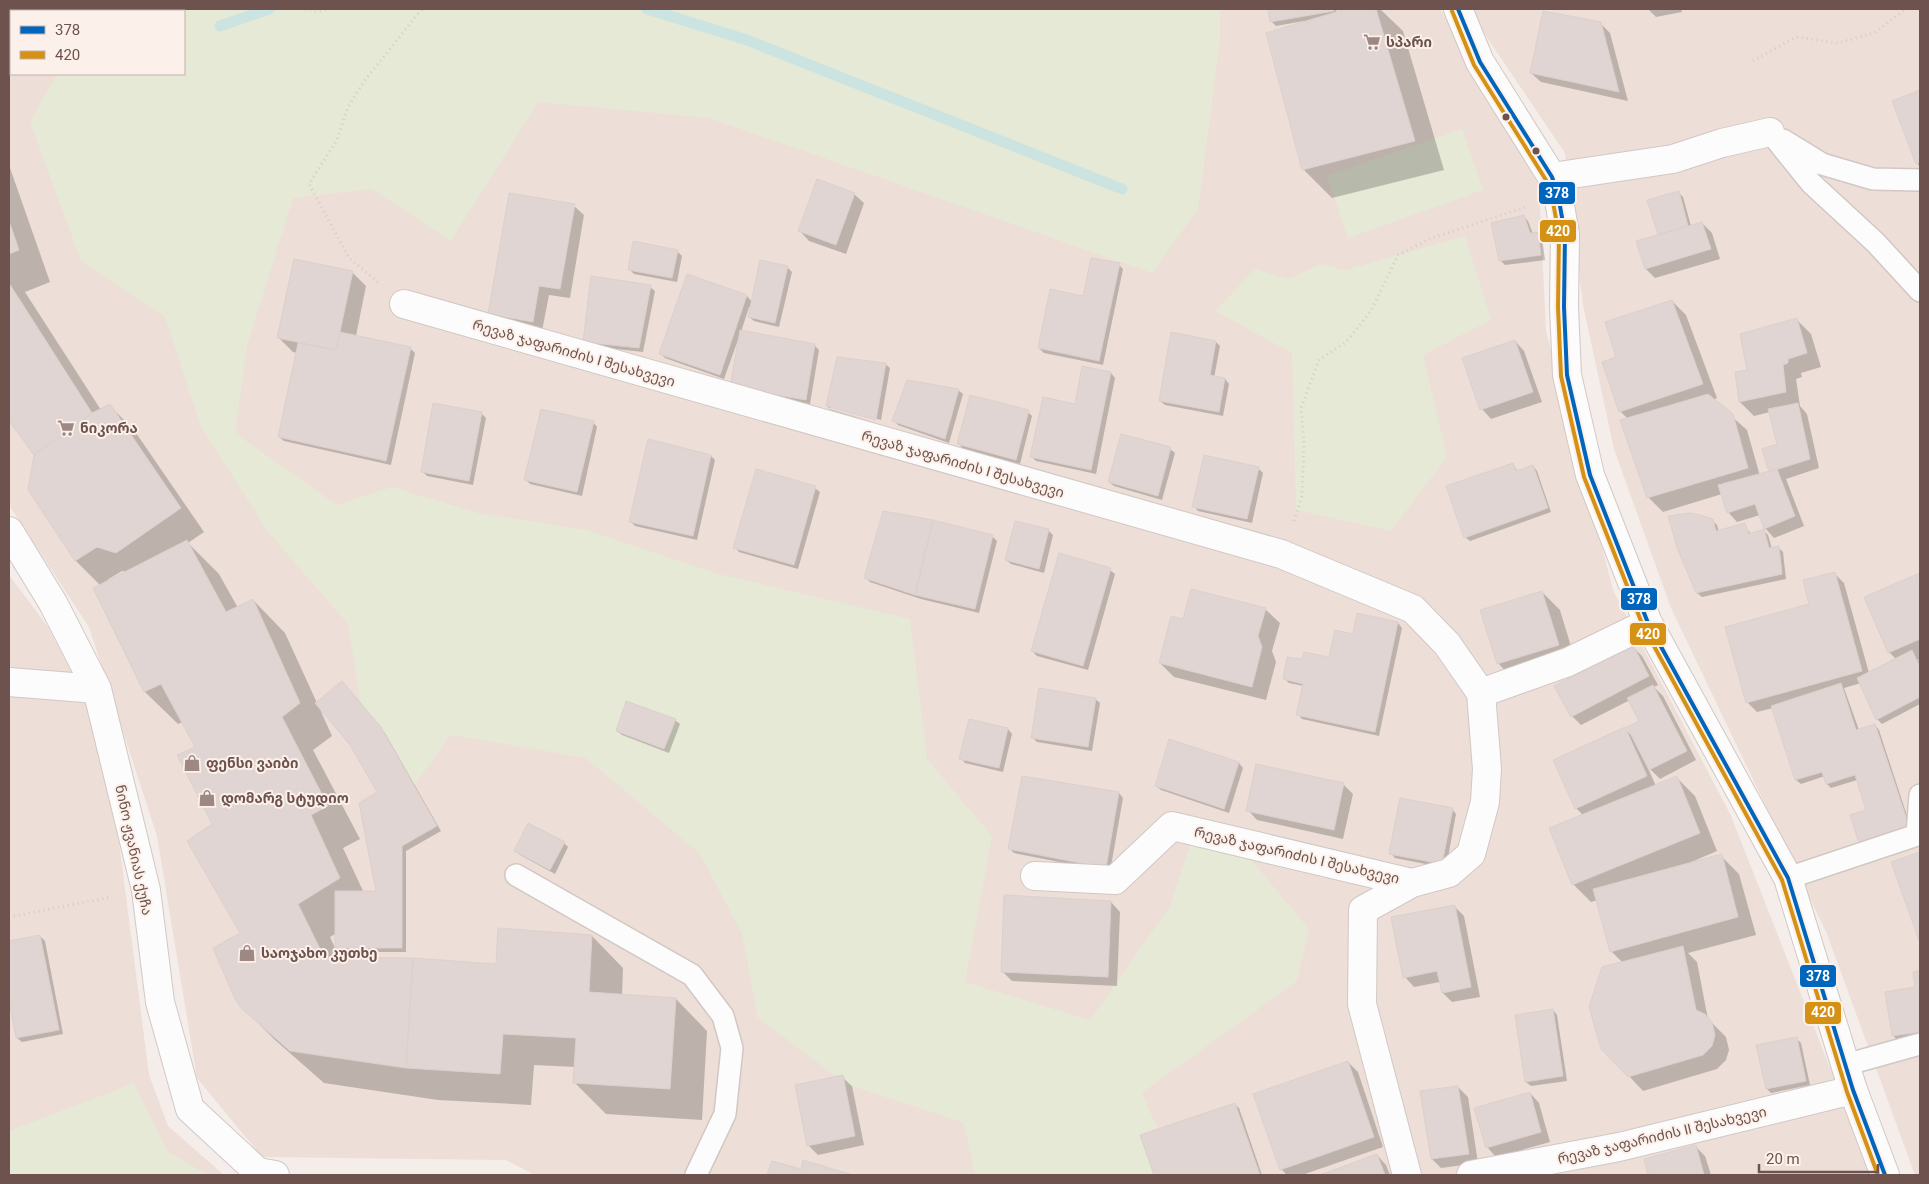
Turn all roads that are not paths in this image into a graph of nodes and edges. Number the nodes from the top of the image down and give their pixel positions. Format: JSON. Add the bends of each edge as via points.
{"nodes":[{"id":1,"x":1458,"y":9,"type":"edge"},
{"id":2,"x":1770,"y":132,"type":"junction"},
{"id":3,"x":1920,"y":180,"type":"edge"},
{"id":4,"x":1555,"y":186,"type":"junction"},
{"id":5,"x":1920,"y":291,"type":"edge"},
{"id":6,"x":404,"y":304,"type":"road end"},
{"id":7,"x":9,"y":531,"type":"edge"},
{"id":8,"x":1648,"y":623,"type":"junction"},
{"id":9,"x":9,"y":682,"type":"edge"},
{"id":10,"x":97,"y":689,"type":"junction"},
{"id":11,"x":1481,"y":693,"type":"junction"},
{"id":12,"x":1920,"y":795,"type":"edge"},
{"id":13,"x":516,"y":875,"type":"dead end"},
{"id":14,"x":1035,"y":876,"type":"dead end"},
{"id":15,"x":1788,"y":878,"type":"junction"},
{"id":16,"x":1412,"y":882,"type":"junction"},
{"id":17,"x":1920,"y":1044,"type":"edge"},
{"id":18,"x":1849,"y":1078,"type":"junction"},
{"id":19,"x":275,"y":1175,"type":"edge"},
{"id":20,"x":696,"y":1175,"type":"edge"},
{"id":21,"x":1407,"y":1175,"type":"edge"},
{"id":22,"x":1470,"y":1175,"type":"edge"},
{"id":23,"x":1885,"y":1175,"type":"edge"}],
"edges":[{"from":1,"to":4,"type":"street","via":[[1480,62]]},
{"from":2,"to":3,"type":"lane","via":[[1822,164],[1873,179]]},
{"from":2,"to":4,"type":"street","via":[[1673,159]]},
{"from":2,"to":5,"type":"lane","via":[[1811,183],[1876,243]]},
{"from":4,"to":8,"type":"street","via":[[1565,234],[1567,375],[1590,475]]},
{"from":6,"to":11,"type":"street","name":"რევაზ ჯაფარიძის I შესახვევი","via":[[1281,554],[1414,609],[1448,644]]},
{"from":7,"to":10,"type":"street","name":"ნინო ჟვანიას ქუჩა","via":[[53,603]]},
{"from":8,"to":11,"type":"street","via":[[1568,662]]},
{"from":8,"to":15,"type":"street"},
{"from":9,"to":10,"type":"street"},
{"from":10,"to":19,"type":"street","name":"ნინო ჟვანიას ქუჩა","via":[[146,890],[160,1002],[190,1109],[258,1172]]},
{"from":11,"to":16,"type":"street","name":"რევაზ ჯაფარიძის I შესახვევი","via":[[1486,778],[1484,802],[1471,854],[1449,873]]},
{"from":12,"to":15,"type":"lane","via":[[1918,835]]},
{"from":13,"to":20,"type":"lane","via":[[692,975],[723,1016],[732,1048],[726,1114]]},
{"from":14,"to":16,"type":"street","name":"რევაზ ჯაფარიძის I შესახვევი","via":[[1116,880],[1172,826]]},
{"from":15,"to":18,"type":"street"},
{"from":16,"to":21,"type":"street","via":[[1364,910],[1362,995]]},
{"from":17,"to":18,"type":"lane"},
{"from":18,"to":22,"type":"street","name":"რევაზ ჯაფარიძის II შესახვევი","via":[[1618,1147]]},
{"from":18,"to":23,"type":"street"}]}
